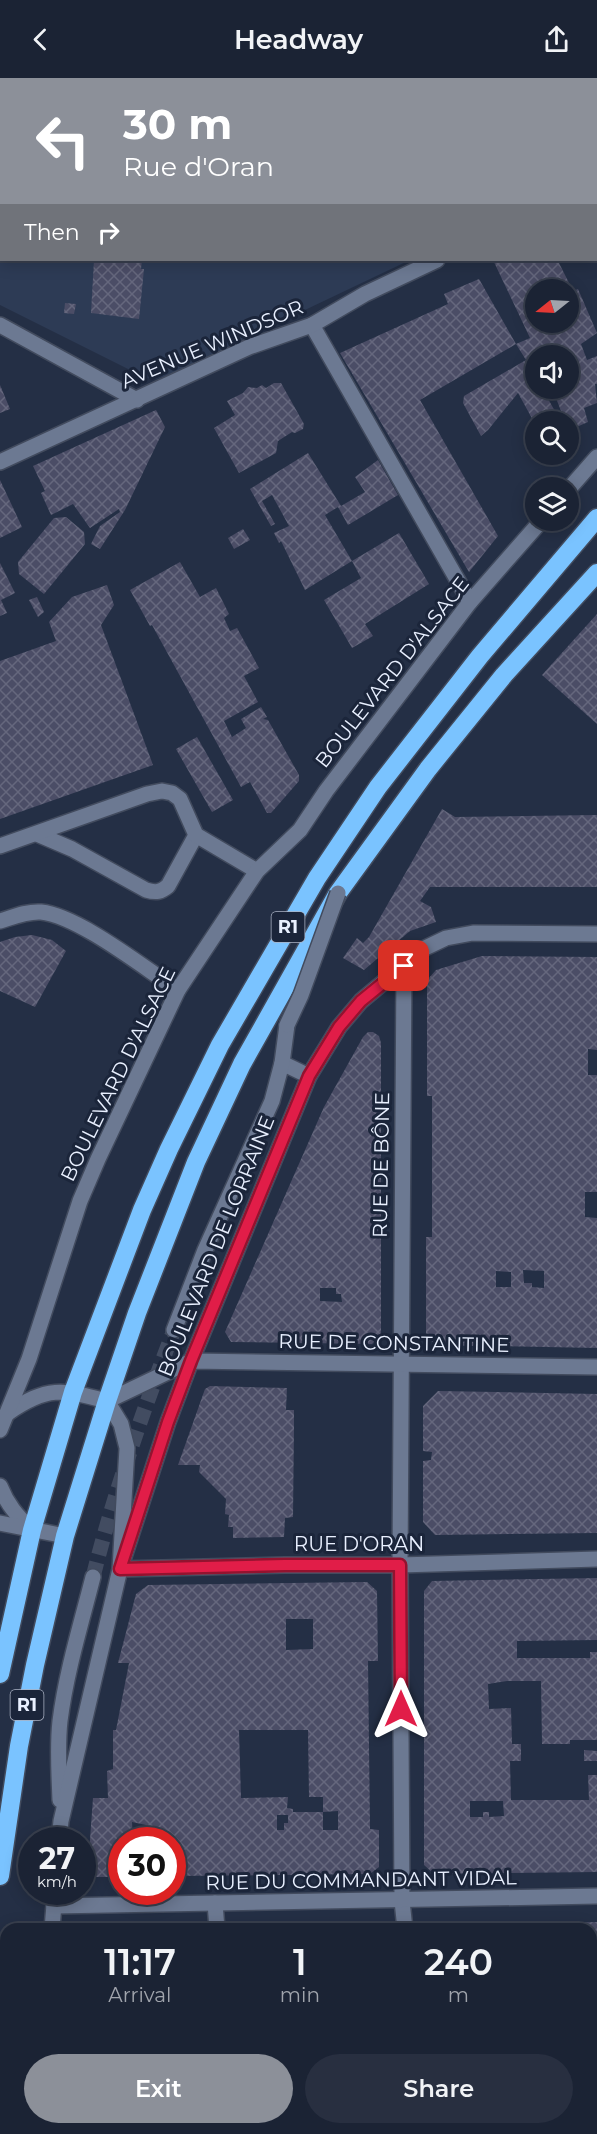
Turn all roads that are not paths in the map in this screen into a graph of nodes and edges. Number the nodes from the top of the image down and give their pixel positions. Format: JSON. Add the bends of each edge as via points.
{"nodes":[{"id":1,"x":435,"y":261,"type":"edge"},
{"id":2,"x":312,"y":324,"type":"junction"},
{"id":3,"x":0,"y":325,"type":"edge"},
{"id":4,"x":137,"y":400,"type":"junction"},
{"id":5,"x":594,"y":461,"type":"edge"},
{"id":6,"x":0,"y":462,"type":"edge"},
{"id":7,"x":579,"y":478,"type":"edge"},
{"id":8,"x":597,"y":518,"type":"edge"},
{"id":9,"x":532,"y":531,"type":"edge"},
{"id":10,"x":597,"y":573,"type":"edge"},
{"id":11,"x":470,"y":602,"type":"junction"},
{"id":12,"x":37,"y":834,"type":"junction"},
{"id":13,"x":196,"y":835,"type":"junction"},
{"id":14,"x":0,"y":846,"type":"edge"},
{"id":15,"x":257,"y":871,"type":"junction"},
{"id":16,"x":338,"y":894,"type":"junction"},
{"id":17,"x":0,"y":921,"type":"edge"},
{"id":18,"x":597,"y":934,"type":"edge"},
{"id":19,"x":404,"y":966,"type":"junction"},
{"id":20,"x":177,"y":990,"type":"junction"},
{"id":21,"x":282,"y":1063,"type":"junction"},
{"id":22,"x":309,"y":1076,"type":"junction"},
{"id":23,"x":174,"y":1330,"type":"tunnel mouth"},
{"id":24,"x":191,"y":1361,"type":"junction"},
{"id":25,"x":400,"y":1364,"type":"junction"},
{"id":26,"x":597,"y":1367,"type":"edge"},
{"id":27,"x":73,"y":1392,"type":"junction"},
{"id":28,"x":106,"y":1401,"type":"junction"},
{"id":29,"x":8,"y":1413,"type":"junction"},
{"id":30,"x":0,"y":1430,"type":"edge"},
{"id":31,"x":0,"y":1486,"type":"edge"},
{"id":32,"x":0,"y":1523,"type":"edge"},
{"id":33,"x":32,"y":1530,"type":"junction"},
{"id":34,"x":65,"y":1536,"type":"junction"},
{"id":35,"x":597,"y":1560,"type":"edge"},
{"id":36,"x":400,"y":1565,"type":"junction"},
{"id":37,"x":120,"y":1569,"type":"junction"},
{"id":38,"x":93,"y":1577,"type":"tunnel mouth"},
{"id":39,"x":0,"y":1674,"type":"edge"},
{"id":40,"x":61,"y":1821,"type":"junction"},
{"id":41,"x":60,"y":1827,"type":"edge"},
{"id":42,"x":0,"y":1876,"type":"edge"},
{"id":43,"x":597,"y":1896,"type":"edge"},
{"id":44,"x":96,"y":1899,"type":"edge"},
{"id":45,"x":402,"y":1901,"type":"junction"},
{"id":46,"x":215,"y":1903,"type":"junction"},
{"id":47,"x":54,"y":1905,"type":"edge"},
{"id":48,"x":53,"y":1923,"type":"edge"},
{"id":49,"x":217,"y":1923,"type":"edge"},
{"id":50,"x":404,"y":1923,"type":"edge"}],
"edges":[{"from":1,"to":2,"type":"street","name":"AVENUE WINDSOR"},
{"from":2,"to":4,"type":"street","name":"AVENUE WINDSOR","via":[[249,347]]},
{"from":2,"to":11,"type":"street"},
{"from":3,"to":4,"type":"street"},
{"from":4,"to":6,"type":"street","name":"AVENUE WINDSOR"},
{"from":5,"to":7,"type":"street"},
{"from":8,"to":27,"type":"highway","number":"R1","via":[[423,728],[317,878],[220,1045],[183,1119],[142,1210]]},
{"from":9,"to":11,"type":"street","name":"BOULEVARD D'ALSACE"},
{"from":10,"to":16,"type":"highway","number":"R1","via":[[490,692],[422,777]]},
{"from":11,"to":15,"type":"street","name":"BOULEVARD D'ALSACE","via":[[300,830]]},
{"from":12,"to":13,"type":"street","via":[[162,791],[180,799]]},
{"from":12,"to":13,"type":"street","via":[[154,892],[168,885]]},
{"from":12,"to":14,"type":"street"},
{"from":13,"to":15,"type":"street"},
{"from":15,"to":20,"type":"street","name":"BOULEVARD D'ALSACE"},
{"from":16,"to":21,"type":"street","bridge":true,"via":[[287,1025]]},
{"from":16,"to":28,"type":"highway","number":"R1","via":[[242,1064],[200,1151]]},
{"from":17,"to":20,"type":"street","via":[[39,912],[57,915]]},
{"from":18,"to":19,"type":"street","name":"BOULEVARD DE LORRAINE","via":[[473,933],[446,938],[423,949]]},
{"from":19,"to":22,"type":"street","name":"BOULEVARD DE LORRAINE","via":[[361,1001],[339,1027]]},
{"from":19,"to":25,"type":"street","name":"RUE DE BÔNE"},
{"from":20,"to":29,"type":"street","name":"BOULEVARD D'ALSACE","via":[[80,1201]]},
{"from":21,"to":22,"type":"street"},
{"from":21,"to":23,"type":"street","via":[[272,1101]]},
{"from":22,"to":24,"type":"street","name":"BOULEVARD DE LORRAINE"},
{"from":24,"to":25,"type":"street","name":"RUE DE CONSTANTINE"},
{"from":24,"to":28,"type":"street"},
{"from":24,"to":37,"type":"street","name":"BOULEVARD DE LORRAINE"},
{"from":25,"to":26,"type":"street","name":"RUE DE CONSTANTINE"},
{"from":25,"to":36,"type":"street","name":"RUE DE BÔNE"},
{"from":27,"to":28,"type":"street"},
{"from":27,"to":29,"type":"street","via":[[37,1396]]},
{"from":27,"to":33,"type":"highway","number":"R1"},
{"from":28,"to":34,"type":"highway","number":"R1"},
{"from":28,"to":37,"type":"street","via":[[121,1424],[127,1448]]},
{"from":29,"to":30,"type":"street","name":"BOULEVARD D'ALSACE"},
{"from":31,"to":33,"type":"street","via":[[17,1516]]},
{"from":32,"to":33,"type":"street"},
{"from":33,"to":34,"type":"street"},
{"from":33,"to":39,"type":"highway","number":"R1"},
{"from":34,"to":42,"type":"highway","number":"R1","via":[[26,1711]]},
{"from":35,"to":36,"type":"street","name":"RUE D'ORAN"},
{"from":36,"to":37,"type":"street","name":"RUE D'ORAN"},
{"from":36,"to":45,"type":"street","name":"RUE DE BÔNE"},
{"from":37,"to":40,"type":"street","name":"BOULEVARD DE LORRAINE"},
{"from":38,"to":40,"type":"street","via":[[60,1721]]},
{"from":40,"to":41,"type":"street","name":"BOULEVARD DE LORRAINE"},
{"from":43,"to":45,"type":"street","name":"RUE DU COMMANDANT VIDAL"},
{"from":44,"to":46,"type":"street","name":"RUE DU COMMANDANT VIDAL"},
{"from":45,"to":46,"type":"street","name":"RUE DU COMMANDANT VIDAL"},
{"from":45,"to":50,"type":"street","name":"RUE DE BÔNE"},
{"from":46,"to":49,"type":"street"},
{"from":47,"to":48,"type":"street"}]}
